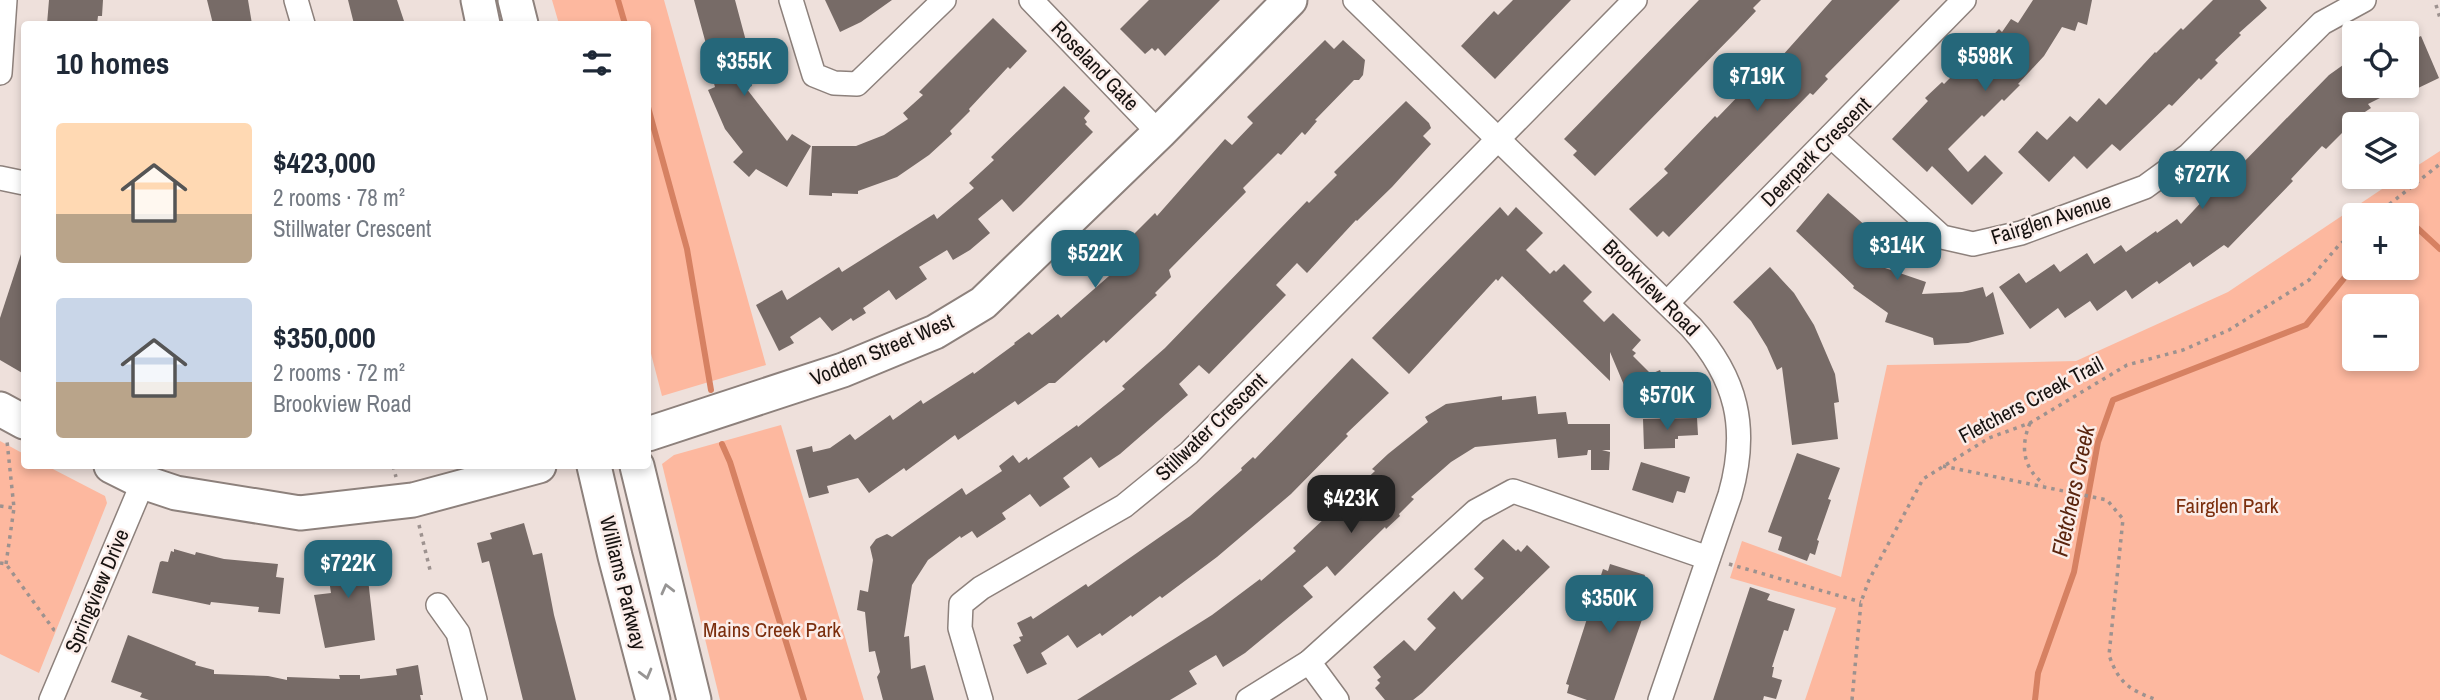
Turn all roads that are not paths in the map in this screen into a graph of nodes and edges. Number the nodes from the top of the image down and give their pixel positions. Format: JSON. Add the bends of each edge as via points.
{"nodes":[{"id":1,"x":5,"y":0,"type":"edge"},
{"id":2,"x":296,"y":0,"type":"edge"},
{"id":3,"x":478,"y":0,"type":"edge"},
{"id":4,"x":515,"y":0,"type":"edge"},
{"id":5,"x":790,"y":0,"type":"edge"},
{"id":6,"x":944,"y":0,"type":"edge"},
{"id":7,"x":1031,"y":0,"type":"edge"},
{"id":8,"x":1290,"y":0,"type":"edge"},
{"id":9,"x":1355,"y":0,"type":"edge"},
{"id":10,"x":1635,"y":0,"type":"edge"},
{"id":11,"x":1964,"y":0,"type":"edge"},
{"id":12,"x":2364,"y":0,"type":"edge"},
{"id":13,"x":302,"y":21,"type":"edge"},
{"id":14,"x":483,"y":21,"type":"edge"},
{"id":15,"x":520,"y":21,"type":"edge"},
{"id":16,"x":0,"y":72,"type":"edge"},
{"id":17,"x":1159,"y":133,"type":"junction"},
{"id":18,"x":1831,"y":136,"type":"junction"},
{"id":19,"x":1498,"y":139,"type":"junction"},
{"id":20,"x":0,"y":178,"type":"edge"},
{"id":21,"x":21,"y":182,"type":"edge"},
{"id":22,"x":1667,"y":303,"type":"junction"},
{"id":23,"x":651,"y":433,"type":"edge"},
{"id":24,"x":117,"y":469,"type":"edge"},
{"id":25,"x":528,"y":469,"type":"edge"},
{"id":26,"x":595,"y":469,"type":"edge"},
{"id":27,"x":638,"y":469,"type":"edge"},
{"id":28,"x":143,"y":482,"type":"junction"},
{"id":29,"x":1715,"y":561,"type":"junction"},
{"id":30,"x":438,"y":605,"type":"dead end"},
{"id":31,"x":1309,"y":662,"type":"junction"},
{"id":32,"x":51,"y":700,"type":"edge"},
{"id":33,"x":475,"y":700,"type":"edge"},
{"id":34,"x":653,"y":700,"type":"edge"},
{"id":35,"x":694,"y":700,"type":"edge"},
{"id":36,"x":981,"y":700,"type":"edge"},
{"id":37,"x":1248,"y":700,"type":"edge"},
{"id":38,"x":1338,"y":700,"type":"edge"},
{"id":39,"x":1660,"y":700,"type":"edge"}],
"edges":[{"from":1,"to":16,"type":"street"},
{"from":2,"to":13,"type":"street"},
{"from":3,"to":14,"type":"street"},
{"from":4,"to":15,"type":"street"},
{"from":5,"to":6,"type":"street","via":[[814,75],[834,83],[857,84]]},
{"from":7,"to":17,"type":"street","name":"Roseland Gate"},
{"from":8,"to":17,"type":"street","name":"Vodden Street West"},
{"from":9,"to":19,"type":"street","name":"Brookview Road"},
{"from":10,"to":19,"type":"street"},
{"from":11,"to":18,"type":"street","name":"Deerpark Crescent"},
{"from":12,"to":18,"type":"street","name":"Fairglen Avenue","via":[[2322,23],[2189,155],[2145,187],[2021,233],[1973,244],[1942,237]]},
{"from":17,"to":23,"type":"street","name":"Vodden Street West","via":[[983,303],[935,332],[843,370]]},
{"from":18,"to":22,"type":"street","name":"Deerpark Crescent"},
{"from":19,"to":22,"type":"street","name":"Brookview Road"},
{"from":19,"to":36,"type":"street","name":"Stillwater Crescent","via":[[1189,453],[1124,506],[961,604],[960,628]]},
{"from":20,"to":21,"type":"street"},
{"from":22,"to":29,"type":"street","name":"Brookview Road","via":[[1716,357],[1731,387],[1738,418],[1735,477]]},
{"from":24,"to":28,"type":"street"},
{"from":25,"to":28,"type":"street","via":[[413,500],[300,513],[176,494]]},
{"from":26,"to":34,"type":"street","name":"Williams Parkway","one_way":true},
{"from":35,"to":27,"type":"street","name":"Williams Parkway","one_way":true},
{"from":28,"to":32,"type":"street","name":"Springview Drive"},
{"from":29,"to":31,"type":"street","via":[[1513,491],[1476,511]]},
{"from":29,"to":39,"type":"street","name":"Brookview Road"},
{"from":30,"to":33,"type":"street","via":[[458,633]]},
{"from":31,"to":37,"type":"street"},
{"from":31,"to":38,"type":"street"}]}
